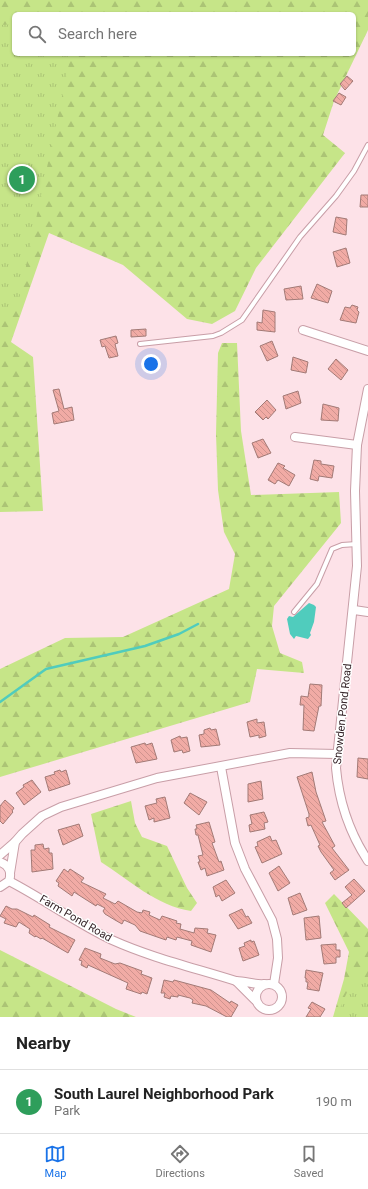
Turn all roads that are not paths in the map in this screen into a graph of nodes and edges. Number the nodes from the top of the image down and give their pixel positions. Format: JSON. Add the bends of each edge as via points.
{"nodes":[{"id":1,"x":368,"y":145,"type":"edge"},
{"id":2,"x":304,"y":330,"type":"dead end"},
{"id":3,"x":140,"y":344,"type":"dead end"},
{"id":4,"x":368,"y":351,"type":"edge"},
{"id":5,"x":368,"y":389,"type":"edge"},
{"id":6,"x":295,"y":437,"type":"dead end"},
{"id":7,"x":357,"y":445,"type":"junction"},
{"id":8,"x":357,"y":544,"type":"junction"},
{"id":9,"x":354,"y":610,"type":"junction"},
{"id":10,"x":294,"y":612,"type":"dead end"},
{"id":11,"x":368,"y":612,"type":"edge"},
{"id":12,"x":337,"y":754,"type":"junction"},
{"id":13,"x":221,"y":766,"type":"junction"},
{"id":14,"x":15,"y":842,"type":"junction"},
{"id":15,"x":0,"y":855,"type":"edge"},
{"id":16,"x":368,"y":861,"type":"edge"},
{"id":17,"x":0,"y":862,"type":"edge"},
{"id":18,"x":9,"y":877,"type":"junction"},
{"id":19,"x":0,"y":888,"type":"edge"},
{"id":20,"x":236,"y":981,"type":"junction"},
{"id":21,"x":265,"y":984,"type":"junction"},
{"id":22,"x":274,"y":984,"type":"junction"},
{"id":23,"x":255,"y":1000,"type":"junction"}],
"edges":[{"from":1,"to":3,"type":"lane","via":[[354,171],[300,237],[242,320],[213,336]]},
{"from":2,"to":4,"type":"street"},
{"from":5,"to":7,"type":"street","name":"Snowden Pond Road"},
{"from":6,"to":7,"type":"street"},
{"from":7,"to":8,"type":"street","name":"Snowden Pond Road"},
{"from":8,"to":9,"type":"street","name":"Snowden Pond Road"},
{"from":8,"to":10,"type":"lane","via":[[342,545],[332,550],[317,584]]},
{"from":9,"to":11,"type":"street"},
{"from":9,"to":12,"type":"street","name":"Snowden Pond Road"},
{"from":12,"to":13,"type":"street","via":[[290,753]]},
{"from":12,"to":16,"type":"street","name":"Snowden Pond Road","via":[[342,807],[353,835]]},
{"from":13,"to":14,"type":"street","via":[[157,778],[61,807],[42,816]]},
{"from":13,"to":22,"type":"street","name":"Farm Pond Road","via":[[235,843],[245,869],[272,920],[277,939],[278,958]]},
{"from":14,"to":15,"type":"street"},
{"from":14,"to":18,"type":"street"},
{"from":17,"to":18,"type":"street","name":"Farm Pond Road","via":[[5,864]]},
{"from":18,"to":19,"type":"street"},
{"from":18,"to":20,"type":"street","name":"Farm Pond Road","via":[[74,920],[112,940],[154,957]]},
{"from":20,"to":21,"type":"street","name":"Farm Pond Road"},
{"from":20,"to":23,"type":"street","name":"Farm Pond Road"},
{"from":21,"to":22,"type":"street","name":"Farm Pond Road"},
{"from":21,"to":23,"type":"street","via":[[257,990]]},
{"from":22,"to":23,"type":"street","name":"Farm Pond Road","via":[[282,997],[277,1008],[262,1009]]}]}
